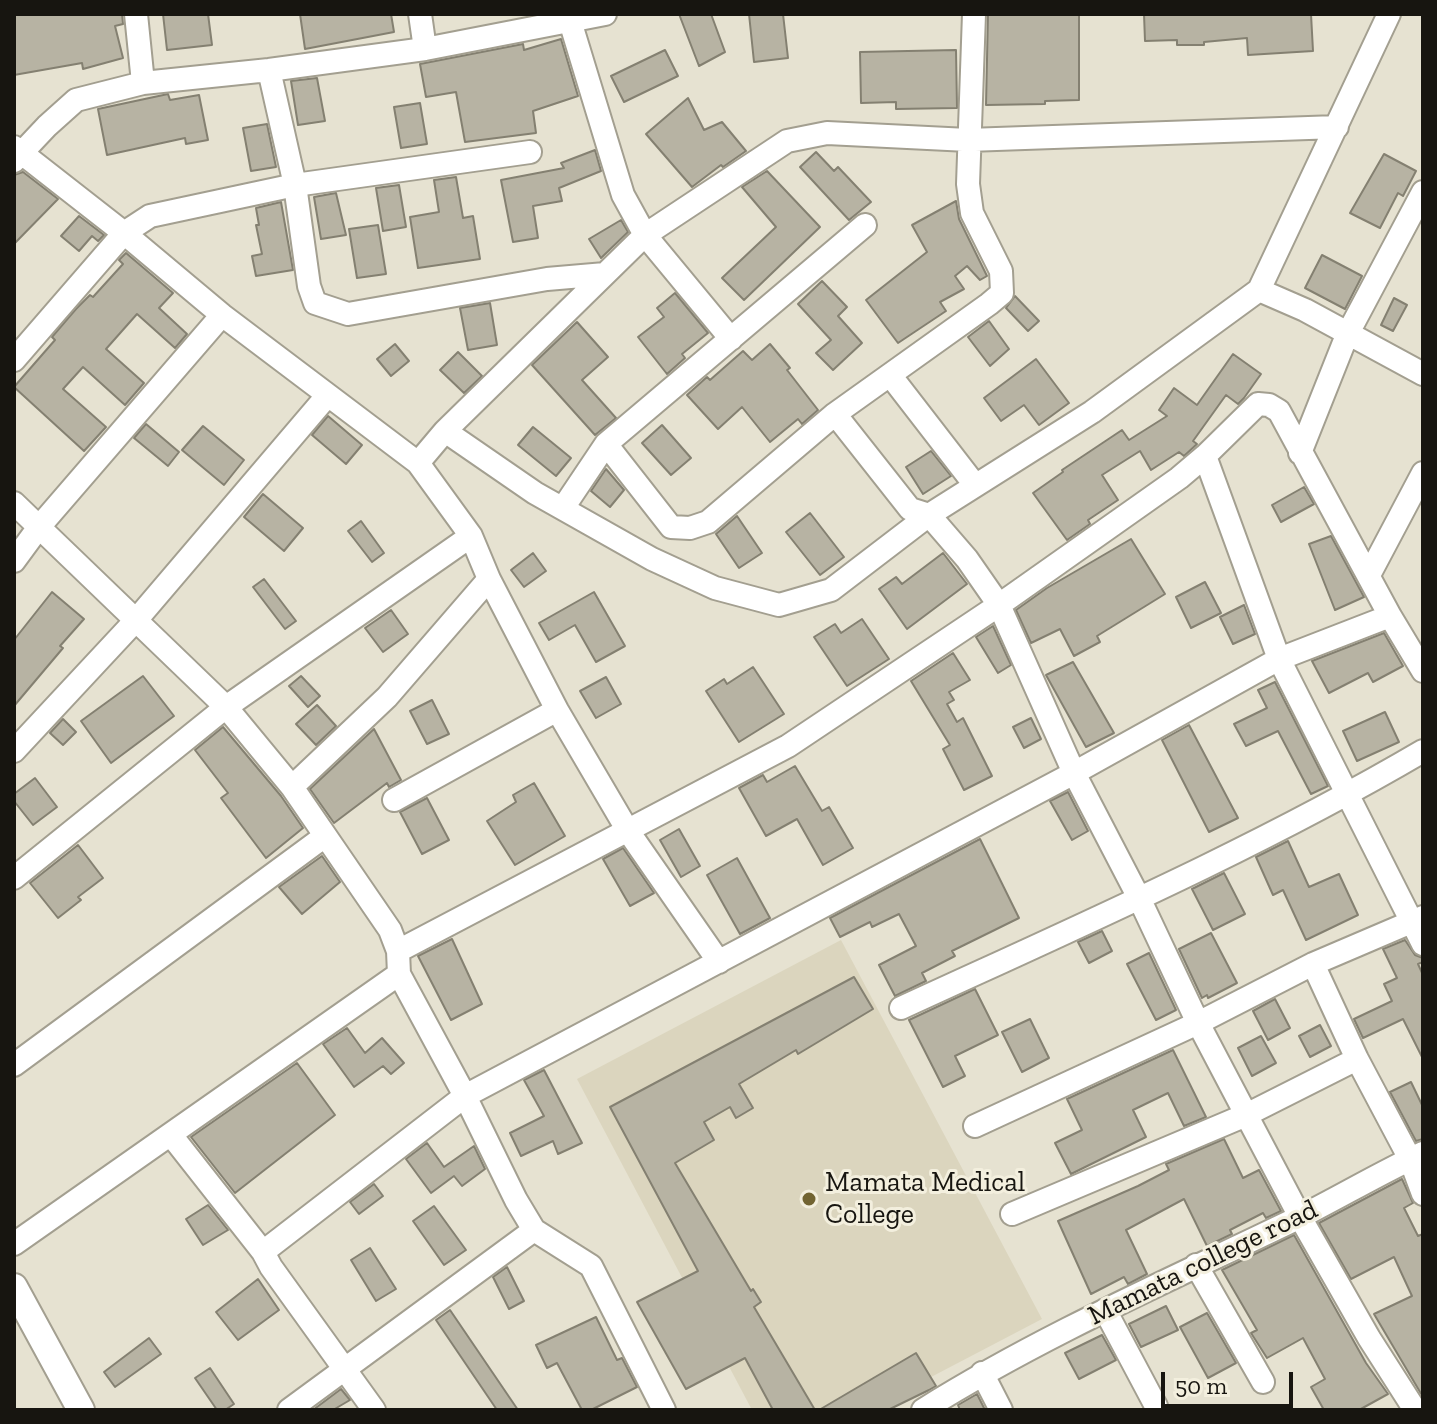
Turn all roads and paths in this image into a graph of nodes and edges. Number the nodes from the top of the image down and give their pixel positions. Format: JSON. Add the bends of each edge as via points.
{"nodes":[{"id":1,"x":136,"y":14,"type":"edge"},
{"id":2,"x":420,"y":14,"type":"edge"},
{"id":3,"x":605,"y":14,"type":"edge"},
{"id":4,"x":974,"y":14,"type":"edge"},
{"id":5,"x":1389,"y":14,"type":"edge"},
{"id":6,"x":570,"y":21,"type":"junction"},
{"id":7,"x":425,"y":49,"type":"junction"},
{"id":8,"x":269,"y":70,"type":"junction"},
{"id":9,"x":143,"y":83,"type":"junction"},
{"id":10,"x":1337,"y":127,"type":"junction"},
{"id":11,"x":968,"y":140,"type":"junction"},
{"id":12,"x":530,"y":152,"type":"dead end"},
{"id":13,"x":16,"y":154,"type":"edge"},
{"id":14,"x":295,"y":185,"type":"junction"},
{"id":15,"x":1423,"y":192,"type":"edge"},
{"id":16,"x":865,"y":225,"type":"dead end"},
{"id":17,"x":124,"y":233,"type":"junction"},
{"id":18,"x":645,"y":235,"type":"junction"},
{"id":19,"x":605,"y":274,"type":"junction"},
{"id":20,"x":1259,"y":290,"type":"junction"},
{"id":21,"x":222,"y":315,"type":"junction"},
{"id":22,"x":1347,"y":335,"type":"junction"},
{"id":23,"x":731,"y":339,"type":"junction"},
{"id":24,"x":14,"y":360,"type":"edge"},
{"id":25,"x":1423,"y":374,"type":"edge"},
{"id":26,"x":890,"y":375,"type":"junction"},
{"id":27,"x":327,"y":396,"type":"junction"},
{"id":28,"x":835,"y":414,"type":"junction"},
{"id":29,"x":445,"y":431,"type":"junction"},
{"id":30,"x":606,"y":444,"type":"junction"},
{"id":31,"x":1300,"y":453,"type":"junction"},
{"id":32,"x":1205,"y":456,"type":"junction"},
{"id":33,"x":418,"y":463,"type":"junction"},
{"id":34,"x":1423,"y":473,"type":"edge"},
{"id":35,"x":975,"y":485,"type":"junction"},
{"id":36,"x":14,"y":503,"type":"edge"},
{"id":37,"x":563,"y":508,"type":"junction"},
{"id":38,"x":929,"y":515,"type":"junction"},
{"id":39,"x":39,"y":527,"type":"junction"},
{"id":40,"x":471,"y":536,"type":"junction"},
{"id":41,"x":14,"y":561,"type":"edge"},
{"id":42,"x":1369,"y":575,"type":"junction"},
{"id":43,"x":489,"y":579,"type":"junction"},
{"id":44,"x":999,"y":605,"type":"junction"},
{"id":45,"x":1390,"y":616,"type":"junction"},
{"id":46,"x":137,"y":619,"type":"junction"},
{"id":47,"x":1279,"y":659,"type":"junction"},
{"id":48,"x":1423,"y":671,"type":"edge"},
{"id":49,"x":226,"y":707,"type":"junction"},
{"id":50,"x":557,"y":710,"type":"junction"},
{"id":51,"x":14,"y":751,"type":"edge"},
{"id":52,"x":1423,"y":751,"type":"edge"},
{"id":53,"x":1074,"y":773,"type":"junction"},
{"id":54,"x":292,"y":787,"type":"junction"},
{"id":55,"x":1349,"y":794,"type":"junction"},
{"id":56,"x":394,"y":800,"type":"dead end"},
{"id":57,"x":628,"y":831,"type":"junction"},
{"id":58,"x":325,"y":836,"type":"junction"},
{"id":59,"x":14,"y":878,"type":"edge"},
{"id":60,"x":1139,"y":898,"type":"junction"},
{"id":61,"x":1417,"y":919,"type":"edge"},
{"id":62,"x":1423,"y":944,"type":"edge"},
{"id":63,"x":398,"y":951,"type":"junction"},
{"id":64,"x":719,"y":962,"type":"junction"},
{"id":65,"x":1313,"y":964,"type":"junction"},
{"id":66,"x":399,"y":974,"type":"junction"},
{"id":67,"x":901,"y":1008,"type":"dead end"},
{"id":68,"x":1198,"y":1023,"type":"junction"},
{"id":69,"x":1357,"y":1059,"type":"junction"},
{"id":70,"x":14,"y":1065,"type":"edge"},
{"id":71,"x":465,"y":1096,"type":"junction"},
{"id":72,"x":1246,"y":1115,"type":"junction"},
{"id":73,"x":975,"y":1126,"type":"dead end"},
{"id":74,"x":171,"y":1135,"type":"junction"},
{"id":75,"x":1417,"y":1156,"type":"edge"},
{"id":76,"x":1423,"y":1194,"type":"edge"},
{"id":77,"x":1012,"y":1214,"type":"dead end"},
{"id":78,"x":1300,"y":1217,"type":"junction"},
{"id":79,"x":534,"y":1230,"type":"junction"},
{"id":80,"x":14,"y":1244,"type":"edge"},
{"id":81,"x":263,"y":1252,"type":"junction"},
{"id":82,"x":1196,"y":1265,"type":"junction"},
{"id":83,"x":14,"y":1287,"type":"edge"},
{"id":84,"x":1105,"y":1310,"type":"junction"},
{"id":85,"x":14,"y":1322,"type":"edge"},
{"id":86,"x":345,"y":1370,"type":"junction"},
{"id":87,"x":982,"y":1373,"type":"junction"},
{"id":88,"x":1263,"y":1382,"type":"dead end"},
{"id":89,"x":1156,"y":1406,"type":"dead end"},
{"id":90,"x":62,"y":1410,"type":"edge"},
{"id":91,"x":81,"y":1410,"type":"edge"},
{"id":92,"x":289,"y":1410,"type":"edge"},
{"id":93,"x":374,"y":1410,"type":"edge"},
{"id":94,"x":664,"y":1410,"type":"edge"},
{"id":95,"x":923,"y":1410,"type":"edge"},
{"id":96,"x":1001,"y":1410,"type":"edge"},
{"id":97,"x":1415,"y":1410,"type":"edge"}],
"edges":[{"from":1,"to":9,"type":"street"},
{"from":2,"to":7,"type":"street"},
{"from":3,"to":6,"type":"street"},
{"from":4,"to":11,"type":"street"},
{"from":5,"to":10,"type":"street"},
{"from":6,"to":7,"type":"street"},
{"from":6,"to":18,"type":"street","via":[[623,195]]},
{"from":7,"to":8,"type":"street"},
{"from":8,"to":9,"type":"street"},
{"from":8,"to":14,"type":"street"},
{"from":9,"to":13,"type":"street","via":[[76,100]]},
{"from":10,"to":11,"type":"street"},
{"from":10,"to":20,"type":"street"},
{"from":11,"to":18,"type":"street","via":[[827,133],[787,141]]},
{"from":11,"to":26,"type":"street","via":[[972,213],[1001,271],[1002,293]]},
{"from":12,"to":14,"type":"street"},
{"from":13,"to":17,"type":"street"},
{"from":14,"to":17,"type":"street","via":[[150,216]]},
{"from":14,"to":19,"type":"street","via":[[309,286],[315,303],[334,311],[348,314]]},
{"from":15,"to":22,"type":"street"},
{"from":16,"to":23,"type":"street"},
{"from":17,"to":21,"type":"street"},
{"from":17,"to":24,"type":"street"},
{"from":18,"to":19,"type":"street"},
{"from":18,"to":23,"type":"street"},
{"from":19,"to":29,"type":"street"},
{"from":20,"to":22,"type":"street"},
{"from":20,"to":35,"type":"street","via":[[1092,412]]},
{"from":21,"to":27,"type":"street"},
{"from":21,"to":39,"type":"street"},
{"from":22,"to":25,"type":"street"},
{"from":22,"to":31,"type":"street"},
{"from":23,"to":30,"type":"street"},
{"from":26,"to":28,"type":"street"},
{"from":26,"to":35,"type":"street"},
{"from":27,"to":33,"type":"street"},
{"from":27,"to":46,"type":"street"},
{"from":28,"to":30,"type":"street","via":[[708,522],[690,528],[671,527]]},
{"from":28,"to":38,"type":"street","via":[[910,509]]},
{"from":29,"to":33,"type":"street"},
{"from":29,"to":37,"type":"street"},
{"from":30,"to":37,"type":"street"},
{"from":31,"to":32,"type":"street","via":[[1279,411],[1258,404]]},
{"from":31,"to":42,"type":"street"},
{"from":32,"to":44,"type":"street"},
{"from":32,"to":47,"type":"street"},
{"from":33,"to":40,"type":"street"},
{"from":34,"to":42,"type":"street"},
{"from":35,"to":38,"type":"street"},
{"from":36,"to":39,"type":"street"},
{"from":37,"to":38,"type":"street","via":[[715,588],[779,605],[831,590]]},
{"from":38,"to":44,"type":"street"},
{"from":39,"to":41,"type":"street"},
{"from":39,"to":46,"type":"street"},
{"from":40,"to":43,"type":"street"},
{"from":40,"to":49,"type":"street"},
{"from":42,"to":45,"type":"street"},
{"from":43,"to":50,"type":"street"},
{"from":43,"to":54,"type":"street","via":[[387,697]]},
{"from":44,"to":53,"type":"street"},
{"from":44,"to":57,"type":"street","via":[[788,746]]},
{"from":45,"to":47,"type":"street"},
{"from":45,"to":48,"type":"street"},
{"from":46,"to":49,"type":"street"},
{"from":46,"to":51,"type":"street"},
{"from":47,"to":53,"type":"street"},
{"from":47,"to":55,"type":"street"},
{"from":49,"to":54,"type":"street"},
{"from":49,"to":59,"type":"street"},
{"from":50,"to":56,"type":"street"},
{"from":50,"to":57,"type":"street"},
{"from":52,"to":55,"type":"street"},
{"from":53,"to":60,"type":"street"},
{"from":53,"to":64,"type":"street"},
{"from":54,"to":58,"type":"street"},
{"from":55,"to":60,"type":"street"},
{"from":55,"to":61,"type":"street"},
{"from":57,"to":63,"type":"street"},
{"from":57,"to":64,"type":"street"},
{"from":58,"to":63,"type":"street","via":[[390,930]]},
{"from":58,"to":70,"type":"street"},
{"from":60,"to":67,"type":"street"},
{"from":60,"to":68,"type":"street"},
{"from":61,"to":62,"type":"street"},
{"from":61,"to":65,"type":"street"},
{"from":63,"to":66,"type":"street"},
{"from":64,"to":71,"type":"street"},
{"from":65,"to":68,"type":"street"},
{"from":65,"to":69,"type":"street"},
{"from":66,"to":71,"type":"street"},
{"from":66,"to":74,"type":"street"},
{"from":68,"to":72,"type":"street"},
{"from":68,"to":73,"type":"street"},
{"from":69,"to":72,"type":"street"},
{"from":69,"to":75,"type":"street"},
{"from":71,"to":79,"type":"street"},
{"from":71,"to":81,"type":"street"},
{"from":72,"to":77,"type":"street"},
{"from":72,"to":78,"type":"street"},
{"from":74,"to":80,"type":"street"},
{"from":74,"to":81,"type":"street"},
{"from":75,"to":76,"type":"street"},
{"from":75,"to":78,"type":"street","name":"Mamata college road"},
{"from":78,"to":82,"type":"street","name":"Mamata college road"},
{"from":78,"to":97,"type":"street"},
{"from":79,"to":86,"type":"street"},
{"from":79,"to":94,"type":"street","via":[[591,1266]]},
{"from":81,"to":86,"type":"street"},
{"from":82,"to":84,"type":"street","name":"Mamata college road"},
{"from":82,"to":88,"type":"street"},
{"from":83,"to":91,"type":"street"},
{"from":84,"to":87,"type":"street","name":"Mamata college road"},
{"from":84,"to":89,"type":"street"},
{"from":85,"to":90,"type":"street"},
{"from":86,"to":92,"type":"street"},
{"from":86,"to":93,"type":"street"},
{"from":87,"to":95,"type":"street","name":"Mamata college road"},
{"from":87,"to":96,"type":"street"}]}
